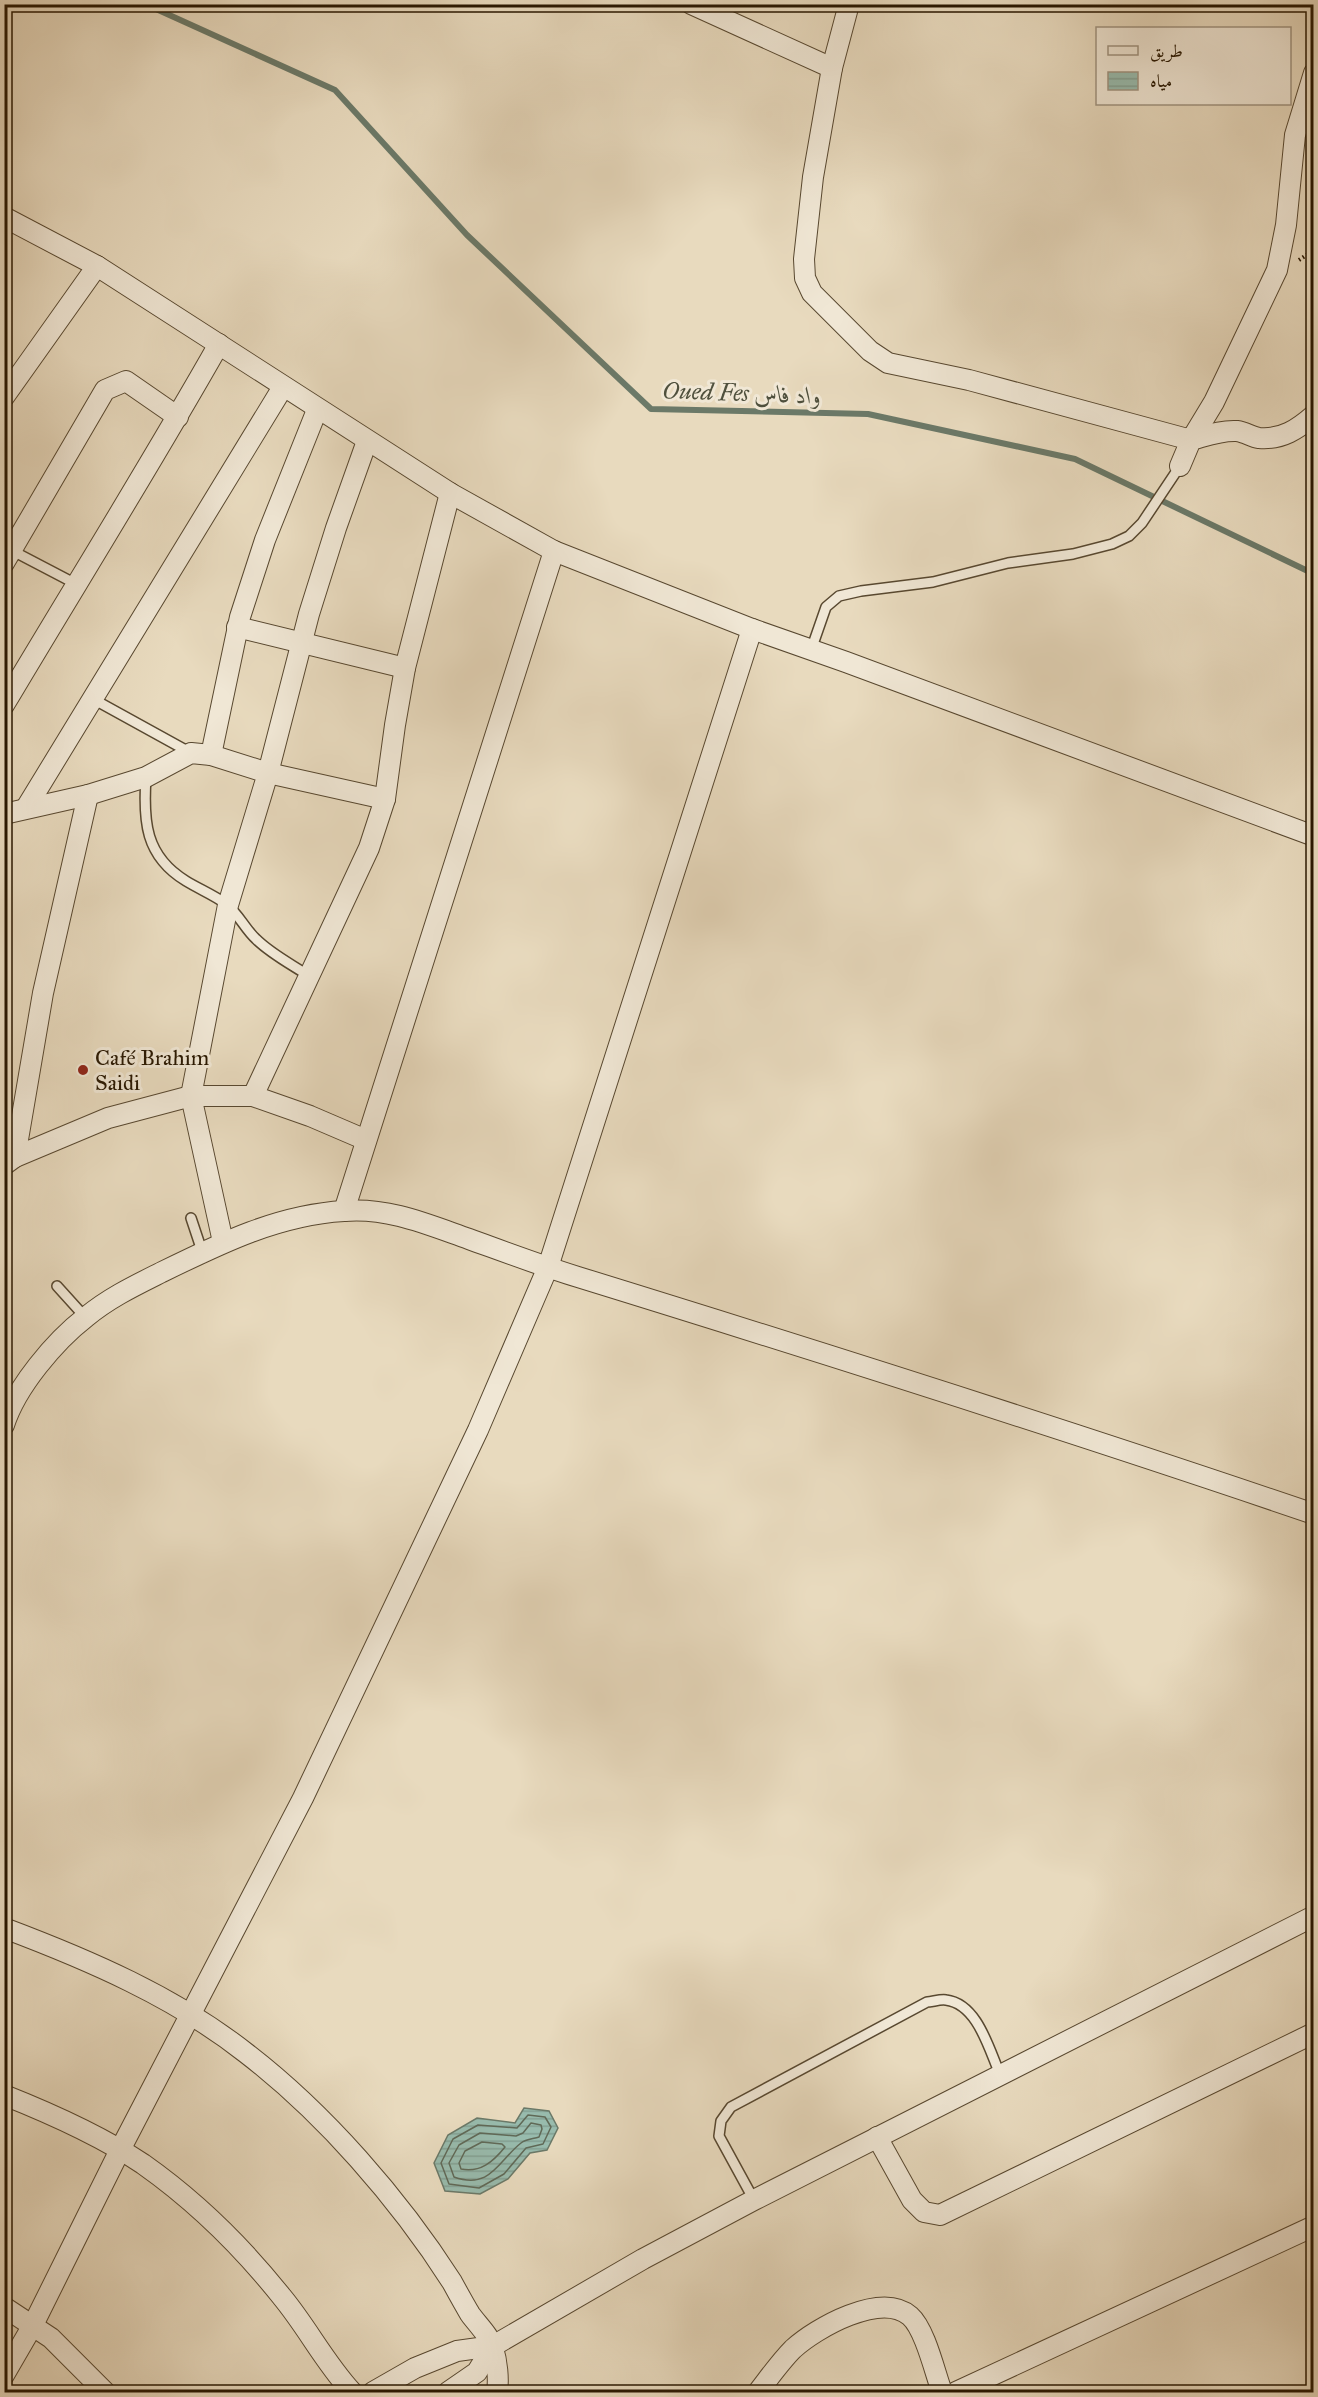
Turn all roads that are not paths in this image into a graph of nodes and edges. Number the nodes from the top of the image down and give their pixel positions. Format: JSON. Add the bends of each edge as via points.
{"nodes":[{"id":1,"x":691,"y":4,"type":"edge"},
{"id":2,"x":849,"y":4,"type":"edge"},
{"id":3,"x":832,"y":68,"type":"junction"},
{"id":4,"x":1314,"y":73,"type":"edge"},
{"id":5,"x":4,"y":217,"type":"edge"},
{"id":6,"x":97,"y":266,"type":"junction"},
{"id":7,"x":219,"y":344,"type":"junction"},
{"id":8,"x":283,"y":387,"type":"junction"},
{"id":9,"x":4,"y":397,"type":"edge"},
{"id":10,"x":317,"y":410,"type":"junction"},
{"id":11,"x":1314,"y":415,"type":"edge"},
{"id":12,"x":178,"y":417,"type":"junction"},
{"id":13,"x":1191,"y":440,"type":"junction"},
{"id":14,"x":368,"y":441,"type":"junction"},
{"id":15,"x":1180,"y":466,"type":"joint"},
{"id":16,"x":450,"y":494,"type":"junction"},
{"id":17,"x":554,"y":551,"type":"junction"},
{"id":18,"x":7,"y":553,"type":"edge"},
{"id":19,"x":76,"y":584,"type":"junction"},
{"id":20,"x":237,"y":627,"type":"junction"},
{"id":21,"x":752,"y":629,"type":"junction"},
{"id":22,"x":301,"y":644,"type":"junction"},
{"id":23,"x":811,"y":650,"type":"junction"},
{"id":24,"x":405,"y":668,"type":"junction"},
{"id":25,"x":93,"y":699,"type":"junction"},
{"id":26,"x":4,"y":705,"type":"edge"},
{"id":27,"x":191,"y":753,"type":"junction"},
{"id":28,"x":211,"y":755,"type":"junction"},
{"id":29,"x":268,"y":773,"type":"junction"},
{"id":30,"x":146,"y":777,"type":"junction"},
{"id":31,"x":88,"y":795,"type":"junction"},
{"id":32,"x":385,"y":799,"type":"junction"},
{"id":33,"x":26,"y":808,"type":"junction"},
{"id":34,"x":4,"y":814,"type":"edge"},
{"id":35,"x":1314,"y":836,"type":"edge"},
{"id":36,"x":228,"y":905,"type":"junction"},
{"id":37,"x":309,"y":976,"type":"junction"},
{"id":38,"x":191,"y":1096,"type":"junction"},
{"id":39,"x":253,"y":1096,"type":"junction"},
{"id":40,"x":366,"y":1140,"type":"junction"},
{"id":41,"x":10,"y":1161,"type":"edge"},
{"id":42,"x":344,"y":1210,"type":"junction"},
{"id":43,"x":190,"y":1218,"type":"dead end"},
{"id":44,"x":223,"y":1242,"type":"junction"},
{"id":45,"x":202,"y":1251,"type":"junction"},
{"id":46,"x":548,"y":1267,"type":"junction"},
{"id":47,"x":57,"y":1286,"type":"dead end"},
{"id":48,"x":85,"y":1317,"type":"junction"},
{"id":49,"x":4,"y":1425,"type":"edge"},
{"id":50,"x":1314,"y":1514,"type":"edge"},
{"id":51,"x":1314,"y":1916,"type":"edge"},
{"id":52,"x":4,"y":1928,"type":"edge"},
{"id":53,"x":191,"y":2017,"type":"junction"},
{"id":54,"x":1314,"y":2033,"type":"edge"},
{"id":55,"x":1000,"y":2074,"type":"junction"},
{"id":56,"x":4,"y":2095,"type":"edge"},
{"id":57,"x":877,"y":2137,"type":"junction"},
{"id":58,"x":120,"y":2150,"type":"junction"},
{"id":59,"x":754,"y":2200,"type":"junction"},
{"id":60,"x":1314,"y":2226,"type":"edge"},
{"id":61,"x":4,"y":2307,"type":"edge"},
{"id":62,"x":33,"y":2325,"type":"junction"},
{"id":63,"x":493,"y":2346,"type":"junction"},
{"id":64,"x":4,"y":2375,"type":"edge"},
{"id":65,"x":766,"y":2388,"type":"edge"},
{"id":66,"x":105,"y":2392,"type":"edge"},
{"id":67,"x":352,"y":2392,"type":"edge"},
{"id":68,"x":373,"y":2392,"type":"edge"},
{"id":69,"x":448,"y":2392,"type":"edge"},
{"id":70,"x":497,"y":2392,"type":"edge"},
{"id":71,"x":942,"y":2392,"type":"edge"},
{"id":72,"x":956,"y":2392,"type":"edge"}],
"edges":[{"from":1,"to":3,"type":"street"},
{"from":2,"to":3,"type":"street"},
{"from":3,"to":13,"type":"street","via":[[804,259],[805,278],[812,293],[870,351],[888,363],[969,380]]},
{"from":4,"to":13,"type":"street","via":[[1295,135],[1277,270],[1214,402]]},
{"from":5,"to":6,"type":"street"},
{"from":6,"to":7,"type":"street"},
{"from":6,"to":9,"type":"street"},
{"from":7,"to":8,"type":"street"},
{"from":7,"to":12,"type":"street"},
{"from":8,"to":10,"type":"street"},
{"from":8,"to":25,"type":"street"},
{"from":10,"to":14,"type":"street"},
{"from":10,"to":20,"type":"street","via":[[265,540]]},
{"from":11,"to":13,"type":"street","via":[[1287,434],[1272,438],[1257,438],[1239,431]]},
{"from":12,"to":18,"type":"street","via":[[126,381],[105,390]]},
{"from":12,"to":19,"type":"street"},
{"from":13,"to":15,"type":"street"},
{"from":14,"to":16,"type":"street"},
{"from":14,"to":22,"type":"street","via":[[336,528]]},
{"from":15,"to":23,"type":"lane","via":[[1129,536],[1073,554],[839,596],[826,607]]},
{"from":16,"to":17,"type":"street"},
{"from":16,"to":24,"type":"street"},
{"from":17,"to":21,"type":"street"},
{"from":17,"to":40,"type":"street"},
{"from":18,"to":19,"type":"lane"},
{"from":19,"to":26,"type":"street"},
{"from":20,"to":22,"type":"street"},
{"from":20,"to":28,"type":"street"},
{"from":21,"to":23,"type":"street"},
{"from":21,"to":46,"type":"street"},
{"from":22,"to":24,"type":"street"},
{"from":22,"to":29,"type":"street"},
{"from":23,"to":35,"type":"street"},
{"from":24,"to":32,"type":"street"},
{"from":25,"to":27,"type":"lane"},
{"from":25,"to":33,"type":"street"},
{"from":27,"to":28,"type":"street"},
{"from":27,"to":30,"type":"street"},
{"from":28,"to":29,"type":"street"},
{"from":29,"to":32,"type":"street"},
{"from":29,"to":36,"type":"street"},
{"from":30,"to":31,"type":"street"},
{"from":30,"to":36,"type":"lane","via":[[143,809],[156,854],[185,880]]},
{"from":31,"to":33,"type":"street"},
{"from":31,"to":41,"type":"street"},
{"from":32,"to":37,"type":"street","via":[[369,848]]},
{"from":33,"to":34,"type":"street"},
{"from":36,"to":37,"type":"lane","via":[[257,941]]},
{"from":36,"to":38,"type":"street"},
{"from":37,"to":39,"type":"street"},
{"from":38,"to":39,"type":"street"},
{"from":38,"to":41,"type":"street","via":[[108,1118]]},
{"from":38,"to":44,"type":"street"},
{"from":39,"to":40,"type":"street"},
{"from":40,"to":42,"type":"street"},
{"from":42,"to":44,"type":"street","via":[[284,1221]]},
{"from":42,"to":46,"type":"street","via":[[410,1218]]},
{"from":43,"to":45,"type":"lane"},
{"from":44,"to":45,"type":"street"},
{"from":45,"to":48,"type":"street","via":[[130,1287]]},
{"from":46,"to":50,"type":"street","via":[[907,1378]]},
{"from":46,"to":53,"type":"street","via":[[478,1430],[334,1734]]},
{"from":47,"to":48,"type":"lane"},
{"from":48,"to":49,"type":"street","via":[[13,1394]]},
{"from":51,"to":55,"type":"street"},
{"from":52,"to":53,"type":"street","via":[[108,1970]]},
{"from":53,"to":58,"type":"street"},
{"from":53,"to":63,"type":"street","via":[[246,2052],[333,2131],[440,2264]]},
{"from":54,"to":57,"type":"street","via":[[940,2215],[924,2212],[912,2200]]},
{"from":55,"to":57,"type":"street"},
{"from":55,"to":59,"type":"lane","via":[[974,2017],[946,2000],[927,2002],[731,2107],[721,2121],[719,2136]]},
{"from":56,"to":58,"type":"street"},
{"from":57,"to":59,"type":"street"},
{"from":58,"to":62,"type":"street"},
{"from":58,"to":67,"type":"street","via":[[167,2182],[223,2232],[281,2296]]},
{"from":59,"to":63,"type":"street"},
{"from":60,"to":72,"type":"street"},
{"from":61,"to":62,"type":"street"},
{"from":62,"to":64,"type":"street"},
{"from":62,"to":66,"type":"street","via":[[69,2354]]},
{"from":63,"to":68,"type":"street","via":[[457,2351]]},
{"from":63,"to":69,"type":"street","via":[[477,2372]]},
{"from":63,"to":70,"type":"street"},
{"from":65,"to":71,"type":"street","via":[[793,2350],[816,2332],[876,2307],[893,2308],[910,2316],[920,2331]]}]}
